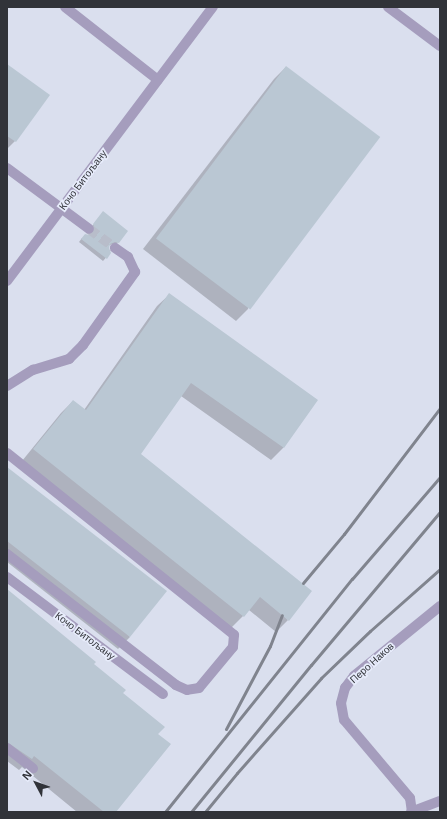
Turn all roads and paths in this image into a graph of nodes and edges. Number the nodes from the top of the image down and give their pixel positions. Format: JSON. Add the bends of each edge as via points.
{"nodes":[{"id":1,"x":65,"y":7,"type":"edge"},
{"id":2,"x":213,"y":7,"type":"edge"},
{"id":3,"x":388,"y":7,"type":"edge"},
{"id":4,"x":440,"y":46,"type":"edge"},
{"id":5,"x":158,"y":80,"type":"junction"},
{"id":6,"x":7,"y":168,"type":"edge"},
{"id":7,"x":61,"y":209,"type":"junction"},
{"id":8,"x":89,"y":229,"type":"tunnel mouth"},
{"id":9,"x":115,"y":248,"type":"tunnel mouth"},
{"id":10,"x":7,"y":281,"type":"edge"},
{"id":11,"x":7,"y":386,"type":"edge"},
{"id":12,"x":7,"y":453,"type":"edge"},
{"id":13,"x":7,"y":554,"type":"edge"},
{"id":14,"x":7,"y":577,"type":"edge"},
{"id":15,"x":440,"y":606,"type":"edge"},
{"id":16,"x":163,"y":694,"type":"dead end"},
{"id":17,"x":7,"y":748,"type":"edge"},
{"id":18,"x":32,"y":768,"type":"dead end"},
{"id":19,"x":440,"y":801,"type":"edge"},
{"id":20,"x":412,"y":812,"type":"edge"}],
"edges":[{"from":1,"to":5,"type":"street"},
{"from":2,"to":5,"type":"street","name":"Кочо Битољану"},
{"from":3,"to":4,"type":"street"},
{"from":5,"to":7,"type":"street","name":"Кочо Битољану"},
{"from":6,"to":7,"type":"street"},
{"from":7,"to":8,"type":"street"},
{"from":7,"to":10,"type":"street","name":"Кочо Битољану"},
{"from":9,"to":11,"type":"street","via":[[128,257],[135,272],[83,345],[69,359],[33,370]]},
{"from":12,"to":13,"type":"street","via":[[234,635],[233,647],[199,688],[187,690],[176,685]]},
{"from":14,"to":16,"type":"street","name":"Кочо Битољану"},
{"from":15,"to":20,"type":"street","name":"Перо Наков","via":[[354,676],[342,695],[341,710],[344,720],[410,798]]},
{"from":17,"to":18,"type":"street"},
{"from":19,"to":20,"type":"street","name":"Перо Наков"}]}
